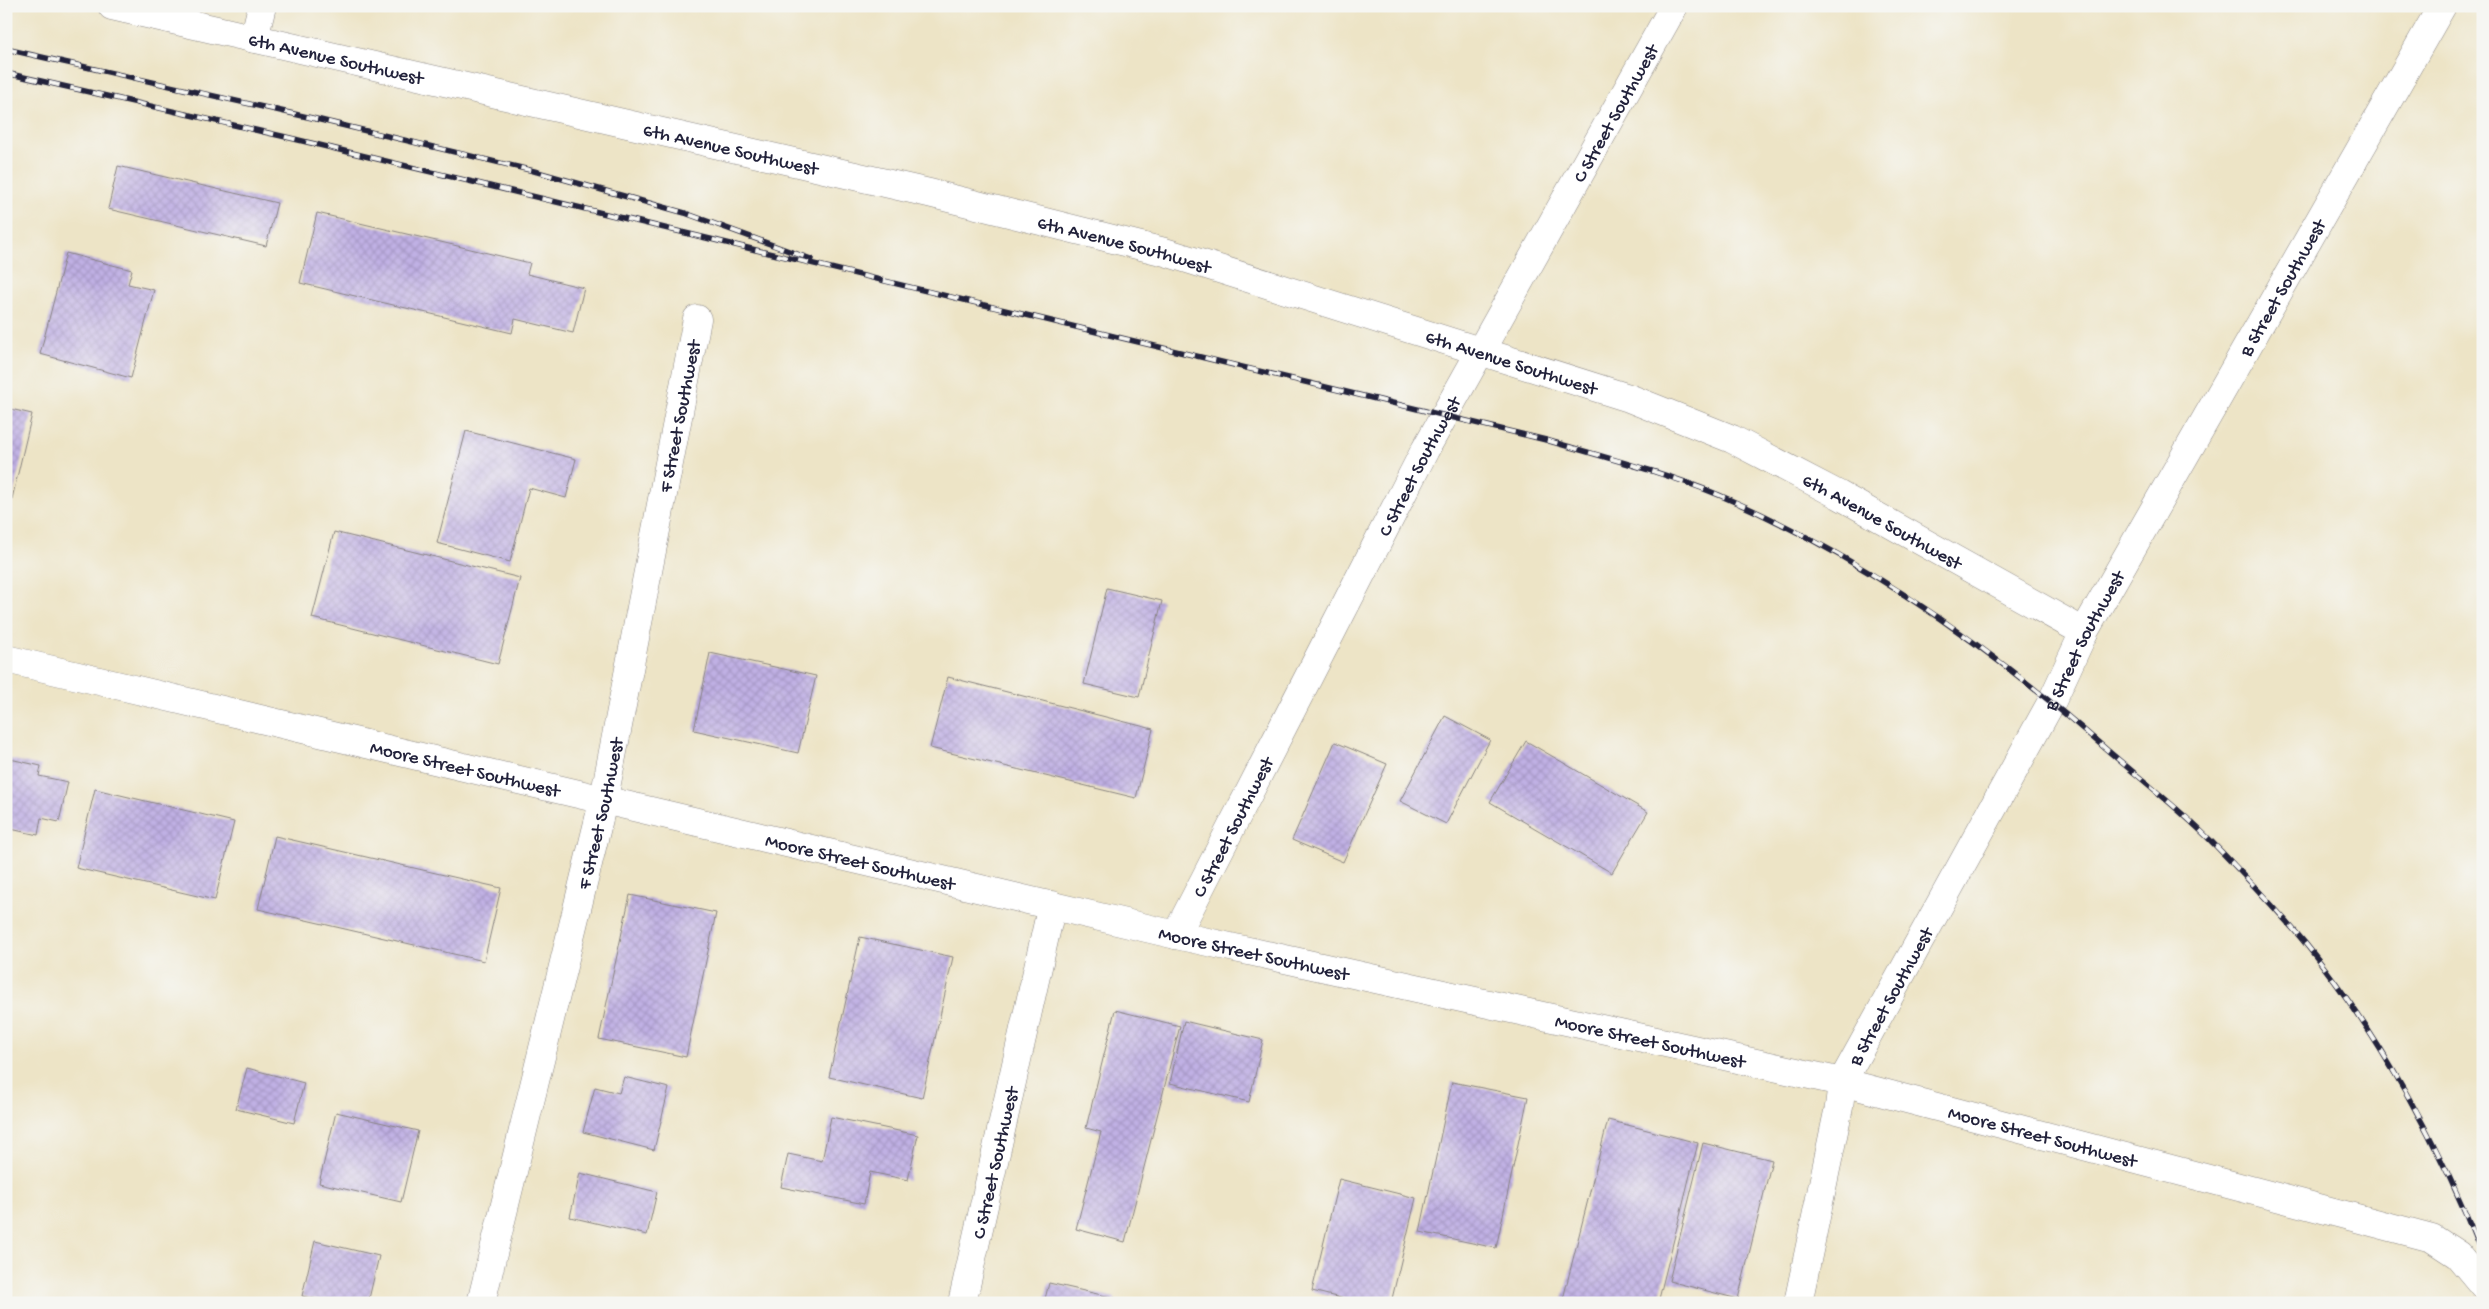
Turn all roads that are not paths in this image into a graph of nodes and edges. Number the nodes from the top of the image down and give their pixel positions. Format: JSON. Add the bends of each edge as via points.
{"nodes":[{"id":1,"x":112,"y":6,"type":"edge"},
{"id":2,"x":262,"y":6,"type":"edge"},
{"id":3,"x":1674,"y":6,"type":"edge"},
{"id":4,"x":2442,"y":6,"type":"edge"},
{"id":5,"x":254,"y":39,"type":"junction"},
{"id":6,"x":697,"y":319,"type":"dead end"},
{"id":7,"x":1481,"y":353,"type":"junction"},
{"id":8,"x":2084,"y":632,"type":"junction"},
{"id":9,"x":6,"y":659,"type":"edge"},
{"id":10,"x":604,"y":798,"type":"junction"},
{"id":11,"x":1052,"y":905,"type":"junction"},
{"id":12,"x":1176,"y":935,"type":"junction"},
{"id":13,"x":1842,"y":1082,"type":"junction"},
{"id":14,"x":2483,"y":1285,"type":"edge"},
{"id":15,"x":2483,"y":1294,"type":"edge"},
{"id":16,"x":481,"y":1303,"type":"edge"},
{"id":17,"x":962,"y":1303,"type":"edge"},
{"id":18,"x":1798,"y":1303,"type":"edge"},
{"id":19,"x":2475,"y":1303,"type":"edge"}],
"edges":[{"from":1,"to":5,"type":"street","name":"6th Avenue Southwest"},
{"from":2,"to":5,"type":"street"},
{"from":3,"to":7,"type":"street","name":"C Street Southwest"},
{"from":4,"to":8,"type":"street","name":"B Street Southwest"},
{"from":5,"to":7,"type":"street","name":"6th Avenue Southwest","via":[[929,193],[1165,252]]},
{"from":6,"to":10,"type":"street","name":"F Street Southwest"},
{"from":7,"to":8,"type":"street","name":"6th Avenue Southwest","via":[[1629,398],[1732,439]]},
{"from":7,"to":12,"type":"street","name":"C Street Southwest","via":[[1425,450]]},
{"from":8,"to":13,"type":"street","name":"B Street Southwest","via":[[2052,701]]},
{"from":9,"to":10,"type":"street","name":"Moore Street Southwest"},
{"from":10,"to":11,"type":"street","name":"Moore Street Southwest"},
{"from":10,"to":16,"type":"street","name":"F Street Southwest"},
{"from":11,"to":12,"type":"street","name":"Moore Street Southwest"},
{"from":11,"to":17,"type":"street","name":"C Street Southwest"},
{"from":12,"to":13,"type":"street","name":"Moore Street Southwest"},
{"from":13,"to":14,"type":"street","name":"Moore Street Southwest","via":[[2432,1238],[2458,1255]]},
{"from":13,"to":18,"type":"street","name":"B Street Southwest"},
{"from":15,"to":19,"type":"street"}]}
